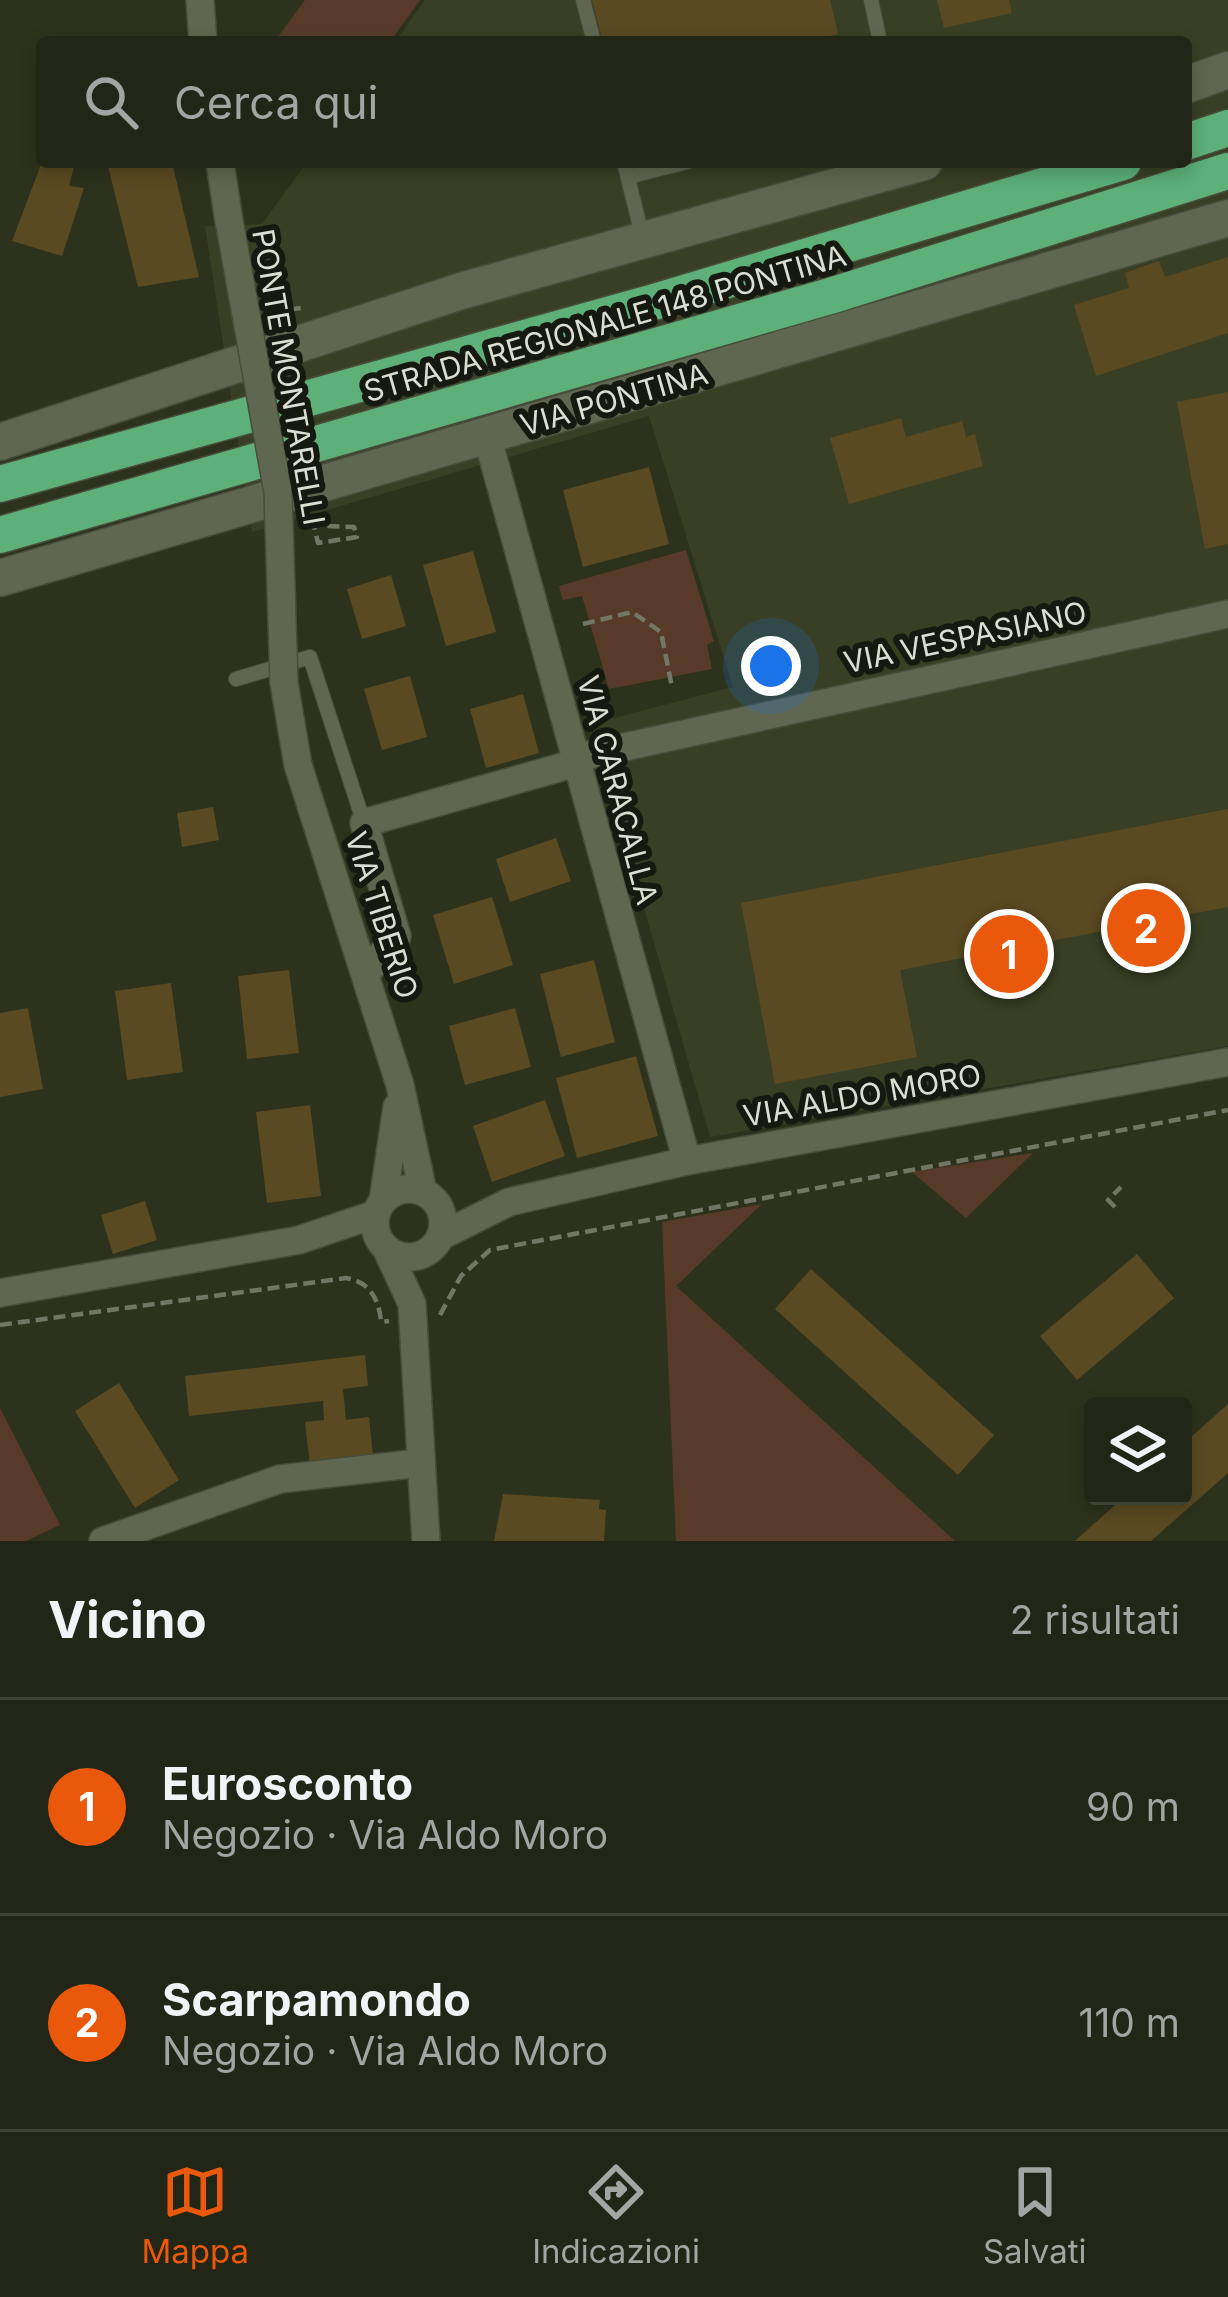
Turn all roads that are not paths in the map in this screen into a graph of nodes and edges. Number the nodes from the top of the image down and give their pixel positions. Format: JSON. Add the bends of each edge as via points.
{"nodes":[{"id":1,"x":200,"y":0,"type":"edge"},
{"id":2,"x":583,"y":0,"type":"edge"},
{"id":3,"x":871,"y":0,"type":"edge"},
{"id":4,"x":203,"y":36,"type":"edge"},
{"id":5,"x":592,"y":36,"type":"edge"},
{"id":6,"x":879,"y":36,"type":"edge"},
{"id":7,"x":1228,"y":70,"type":"edge"},
{"id":8,"x":1192,"y":83,"type":"edge"},
{"id":9,"x":1228,"y":128,"type":"edge"},
{"id":10,"x":1192,"y":140,"type":"edge"},
{"id":11,"x":221,"y":168,"type":"edge"},
{"id":12,"x":902,"y":168,"type":"edge"},
{"id":13,"x":1104,"y":168,"type":"edge"},
{"id":14,"x":626,"y":170,"type":"edge"},
{"id":15,"x":1228,"y":171,"type":"edge"},
{"id":16,"x":1228,"y":218,"type":"edge"},
{"id":17,"x":644,"y":240,"type":"junction"},
{"id":18,"x":488,"y":436,"type":"junction"},
{"id":19,"x":0,"y":442,"type":"edge"},
{"id":20,"x":0,"y":484,"type":"edge"},
{"id":21,"x":0,"y":535,"type":"edge"},
{"id":22,"x":0,"y":578,"type":"edge"},
{"id":23,"x":1228,"y":614,"type":"edge"},
{"id":24,"x":236,"y":679,"type":"dead end"},
{"id":25,"x":575,"y":760,"type":"junction"},
{"id":26,"x":298,"y":766,"type":"joint"},
{"id":27,"x":364,"y":823,"type":"junction"},
{"id":28,"x":367,"y":972,"type":"junction"},
{"id":29,"x":1228,"y":1062,"type":"edge"},
{"id":30,"x":400,"y":1085,"type":"junction"},
{"id":31,"x":687,"y":1161,"type":"junction"},
{"id":32,"x":427,"y":1194,"type":"junction"},
{"id":33,"x":509,"y":1202,"type":"junction"},
{"id":34,"x":380,"y":1208,"type":"junction"},
{"id":35,"x":299,"y":1240,"type":"junction"},
{"id":36,"x":436,"y":1243,"type":"junction"},
{"id":37,"x":385,"y":1247,"type":"junction"},
{"id":38,"x":0,"y":1293,"type":"edge"},
{"id":39,"x":412,"y":1311,"type":"junction"},
{"id":40,"x":420,"y":1463,"type":"junction"},
{"id":41,"x":103,"y":1541,"type":"edge"},
{"id":42,"x":426,"y":1541,"type":"edge"}],
"edges":[{"from":1,"to":4,"type":"street"},
{"from":2,"to":5,"type":"lane"},
{"from":3,"to":6,"type":"lane"},
{"from":7,"to":8,"type":"street"},
{"from":9,"to":10,"type":"highway"},
{"from":11,"to":26,"type":"street","name":"PONTE MONTARELLI","bridge":true,"via":[[283,531],[284,683]]},
{"from":12,"to":17,"type":"street"},
{"from":13,"to":20,"type":"highway","name":"STRADA REGIONALE 148 PONTINA"},
{"from":14,"to":17,"type":"lane"},
{"from":15,"to":21,"type":"highway","name":"STRADA REGIONALE 148 PONTINA","via":[[830,296]]},
{"from":16,"to":18,"type":"street","name":"VIA PONTINA"},
{"from":17,"to":19,"type":"street","via":[[461,291]]},
{"from":18,"to":22,"type":"street","name":"VIA PONTINA"},
{"from":18,"to":25,"type":"street","name":"VIA CARACALLA"},
{"from":23,"to":25,"type":"street","name":"VIA VESPASIANO"},
{"from":24,"to":27,"type":"lane","via":[[310,657]]},
{"from":25,"to":27,"type":"street","name":"VIA VESPASIANO"},
{"from":25,"to":31,"type":"street","name":"VIA CARACALLA"},
{"from":26,"to":28,"type":"street","name":"VIA TIBERIO"},
{"from":27,"to":28,"type":"street","via":[[397,936]]},
{"from":28,"to":30,"type":"street","name":"VIA TIBERIO"},
{"from":29,"to":31,"type":"street","name":"VIA ALDO MORO"},
{"from":30,"to":32,"type":"street","name":"VIA TIBERIO"},
{"from":30,"to":34,"type":"street","name":"VIA TIBERIO"},
{"from":31,"to":33,"type":"street","name":"VIA ALDO MORO"},
{"from":32,"to":33,"type":"street","name":"VIA ALDO MORO"},
{"from":32,"to":34,"type":"street","name":"VIA ALDO MORO","via":[[401,1190]]},
{"from":32,"to":36,"type":"street","via":[[442,1215]]},
{"from":33,"to":36,"type":"street","name":"VIA ALDO MORO"},
{"from":34,"to":35,"type":"street","name":"VIA ALDO MORO"},
{"from":34,"to":37,"type":"street"},
{"from":35,"to":37,"type":"street","name":"VIA ALDO MORO"},
{"from":35,"to":38,"type":"street","name":"VIA ALDO MORO"},
{"from":36,"to":37,"type":"street","name":"VIA ALDO MORO","via":[[409,1258]]},
{"from":36,"to":39,"type":"street"},
{"from":37,"to":39,"type":"street"},
{"from":39,"to":40,"type":"street"},
{"from":40,"to":41,"type":"street","via":[[262,1483]]},
{"from":40,"to":42,"type":"street"}]}
